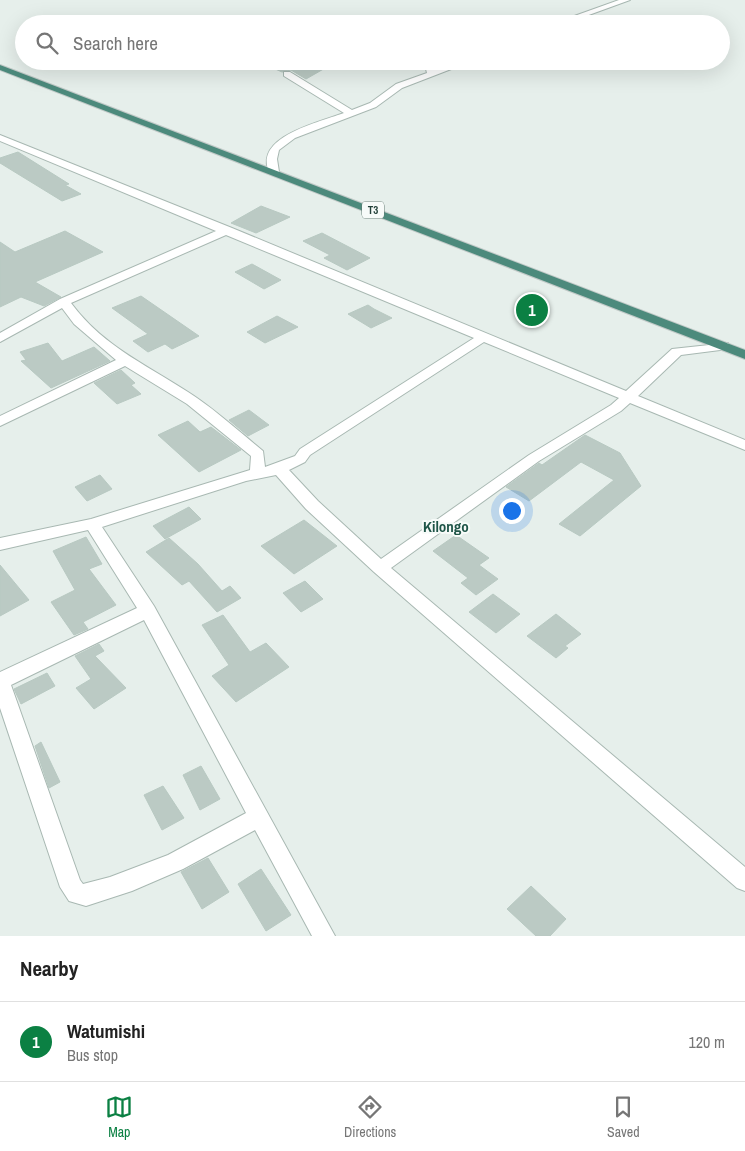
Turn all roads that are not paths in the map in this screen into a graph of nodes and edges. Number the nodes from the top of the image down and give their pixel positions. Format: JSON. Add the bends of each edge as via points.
{"nodes":[{"id":1,"x":626,"y":0,"type":"edge"},
{"id":2,"x":582,"y":15,"type":"edge"},
{"id":3,"x":0,"y":67,"type":"edge"},
{"id":4,"x":430,"y":70,"type":"edge"},
{"id":5,"x":444,"y":70,"type":"edge"},
{"id":6,"x":287,"y":74,"type":"dead end"},
{"id":7,"x":431,"y":75,"type":"junction"},
{"id":8,"x":350,"y":113,"type":"junction"},
{"id":9,"x":0,"y":138,"type":"edge"},
{"id":10,"x":18,"y":145,"type":"junction"},
{"id":11,"x":0,"y":152,"type":"edge"},
{"id":12,"x":274,"y":172,"type":"junction"},
{"id":13,"x":228,"y":230,"type":"junction"},
{"id":14,"x":64,"y":302,"type":"junction"},
{"id":15,"x":484,"y":337,"type":"junction"},
{"id":16,"x":0,"y":338,"type":"edge"},
{"id":17,"x":723,"y":346,"type":"junction"},
{"id":18,"x":745,"y":355,"type":"edge"},
{"id":19,"x":125,"y":361,"type":"junction"},
{"id":20,"x":629,"y":396,"type":"junction"},
{"id":21,"x":0,"y":422,"type":"edge"},
{"id":22,"x":745,"y":445,"type":"edge"},
{"id":23,"x":279,"y":469,"type":"junction"},
{"id":24,"x":258,"y":472,"type":"junction"},
{"id":25,"x":92,"y":524,"type":"junction"},
{"id":26,"x":0,"y":544,"type":"edge"},
{"id":27,"x":380,"y":568,"type":"junction"},
{"id":28,"x":148,"y":611,"type":"junction"},
{"id":29,"x":0,"y":681,"type":"edge"},
{"id":30,"x":260,"y":816,"type":"junction"},
{"id":31,"x":745,"y":880,"type":"edge"},
{"id":32,"x":324,"y":936,"type":"edge"}],
"edges":[{"from":1,"to":2,"type":"street"},
{"from":3,"to":12,"type":"highway","number":"T3"},
{"from":4,"to":7,"type":"street"},
{"from":5,"to":7,"type":"street"},
{"from":6,"to":8,"type":"street"},
{"from":7,"to":8,"type":"street","via":[[399,86],[373,105]]},
{"from":8,"to":12,"type":"street","via":[[281,142],[270,160]]},
{"from":9,"to":10,"type":"street"},
{"from":10,"to":11,"type":"street"},
{"from":10,"to":13,"type":"street"},
{"from":12,"to":17,"type":"highway","number":"T3"},
{"from":13,"to":14,"type":"street"},
{"from":13,"to":15,"type":"street"},
{"from":14,"to":16,"type":"street"},
{"from":14,"to":19,"type":"street","via":[[78,321]]},
{"from":15,"to":20,"type":"street"},
{"from":15,"to":23,"type":"street","via":[[306,452],[300,459]]},
{"from":17,"to":18,"type":"highway","number":"T3"},
{"from":17,"to":20,"type":"street","via":[[676,352]]},
{"from":19,"to":21,"type":"street"},
{"from":19,"to":24,"type":"street","via":[[192,401],[258,454]]},
{"from":20,"to":22,"type":"street"},
{"from":20,"to":27,"type":"street","via":[[616,408],[526,464]]},
{"from":23,"to":24,"type":"street"},
{"from":23,"to":27,"type":"street","via":[[312,505]]},
{"from":24,"to":25,"type":"street"},
{"from":25,"to":26,"type":"street"},
{"from":25,"to":28,"type":"street"},
{"from":27,"to":31,"type":"street"},
{"from":28,"to":29,"type":"street"},
{"from":28,"to":30,"type":"street"},
{"from":29,"to":30,"type":"street","via":[[71,887],[77,893],[86,895],[159,871]]},
{"from":30,"to":32,"type":"street"}]}
